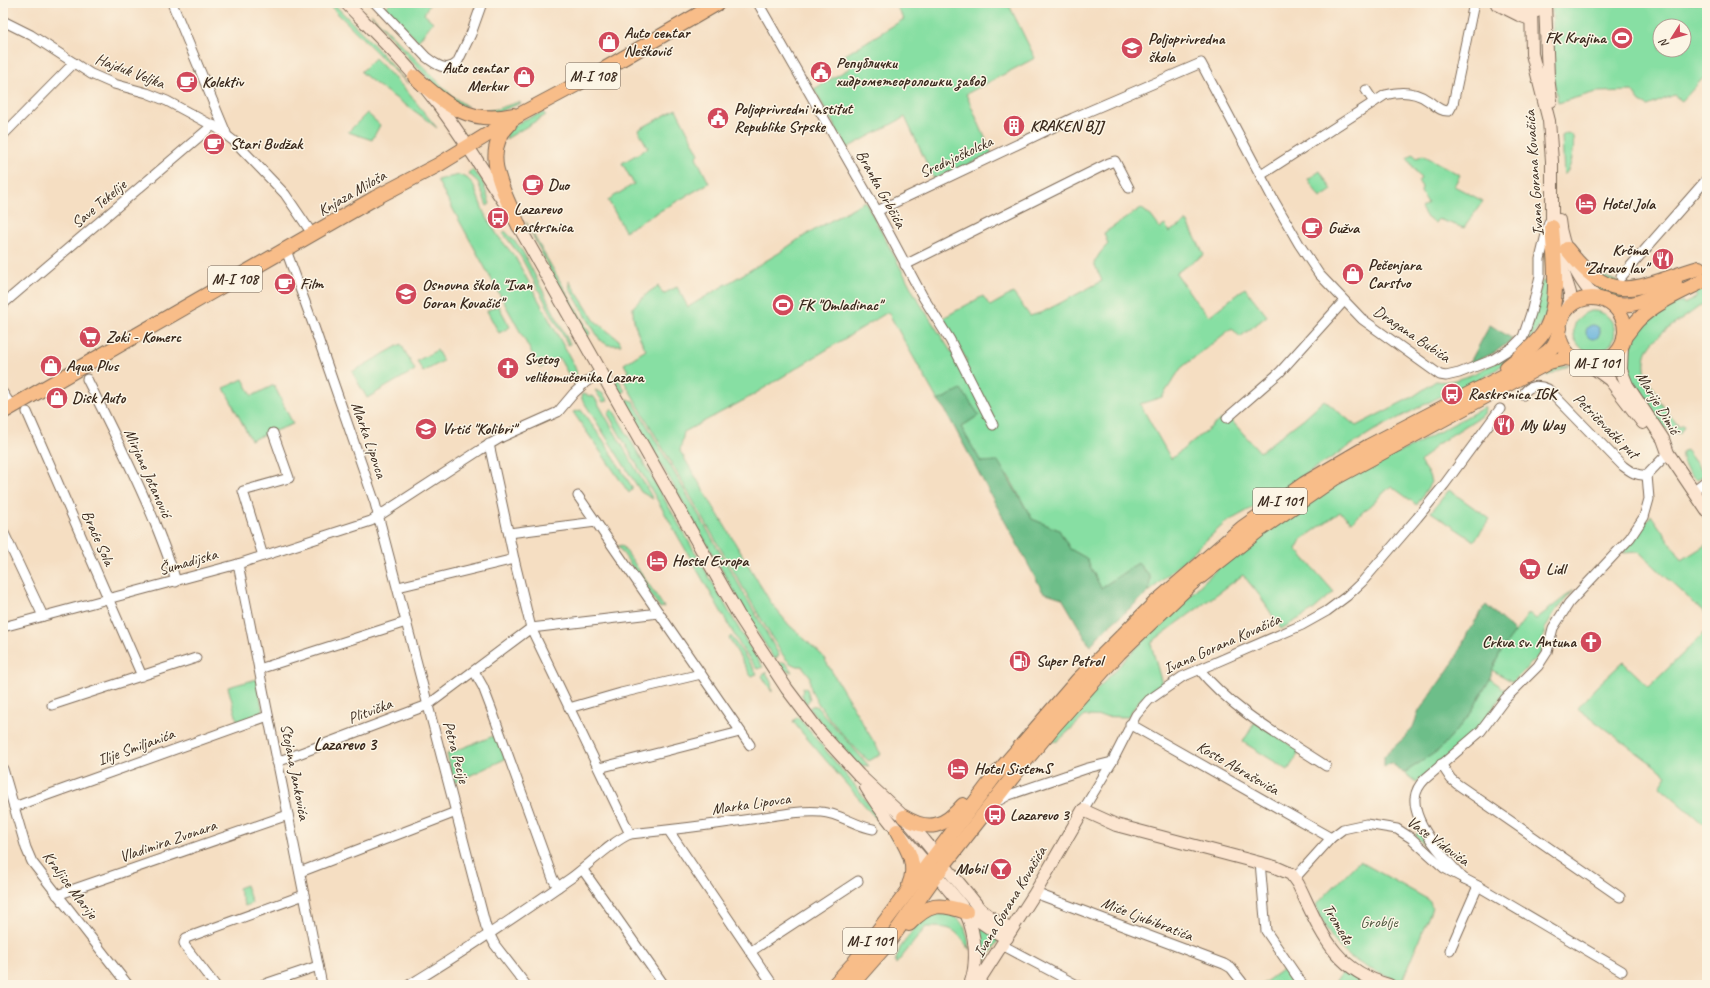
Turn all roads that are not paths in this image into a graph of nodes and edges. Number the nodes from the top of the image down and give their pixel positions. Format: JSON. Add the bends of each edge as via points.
{"nodes":[{"id":1,"x":172,"y":3,"type":"edge"},
{"id":2,"x":346,"y":3,"type":"edge"},
{"id":3,"x":375,"y":3,"type":"edge"},
{"id":4,"x":482,"y":3,"type":"edge"},
{"id":5,"x":718,"y":3,"type":"edge"},
{"id":6,"x":758,"y":3,"type":"edge"},
{"id":7,"x":1474,"y":3,"type":"edge"},
{"id":8,"x":1497,"y":3,"type":"edge"},
{"id":9,"x":1512,"y":3,"type":"edge"},
{"id":10,"x":1546,"y":9,"type":"edge"},
{"id":11,"x":1531,"y":10,"type":"edge"},
{"id":12,"x":3,"y":21,"type":"edge"},
{"id":13,"x":74,"y":63,"type":"junction"},
{"id":14,"x":1201,"y":63,"type":"joint"},
{"id":15,"x":415,"y":77,"type":"junction"},
{"id":16,"x":1366,"y":90,"type":"dead end"},
{"id":17,"x":1374,"y":102,"type":"junction"},
{"id":18,"x":521,"y":114,"type":"junction"},
{"id":19,"x":213,"y":126,"type":"junction"},
{"id":20,"x":226,"y":134,"type":"junction"},
{"id":21,"x":3,"y":135,"type":"edge"},
{"id":22,"x":467,"y":146,"type":"junction"},
{"id":23,"x":1261,"y":175,"type":"junction"},
{"id":24,"x":1707,"y":179,"type":"edge"},
{"id":25,"x":1129,"y":188,"type":"dead end"},
{"id":26,"x":877,"y":211,"type":"junction"},
{"id":27,"x":1550,"y":224,"type":"junction"},
{"id":28,"x":519,"y":226,"type":"junction"},
{"id":29,"x":313,"y":235,"type":"junction"},
{"id":30,"x":1567,"y":249,"type":"junction"},
{"id":31,"x":286,"y":250,"type":"junction"},
{"id":32,"x":905,"y":265,"type":"junction"},
{"id":33,"x":1704,"y":270,"type":"edge"},
{"id":34,"x":1621,"y":277,"type":"dead end"},
{"id":35,"x":1601,"y":300,"type":"junction"},
{"id":36,"x":1344,"y":301,"type":"junction"},
{"id":37,"x":3,"y":304,"type":"edge"},
{"id":38,"x":1564,"y":314,"type":"junction"},
{"id":39,"x":1560,"y":328,"type":"junction"},
{"id":40,"x":1623,"y":341,"type":"junction"},
{"id":41,"x":1582,"y":362,"type":"junction"},
{"id":42,"x":600,"y":372,"type":"junction"},
{"id":43,"x":87,"y":379,"type":"dead end"},
{"id":44,"x":1480,"y":388,"type":"junction"},
{"id":45,"x":3,"y":393,"type":"edge"},
{"id":46,"x":1523,"y":395,"type":"dead end"},
{"id":47,"x":1500,"y":409,"type":"dead end"},
{"id":48,"x":7,"y":410,"type":"edge"},
{"id":49,"x":27,"y":412,"type":"dead end"},
{"id":50,"x":1228,"y":418,"type":"dead end"},
{"id":51,"x":993,"y":425,"type":"dead end"},
{"id":52,"x":273,"y":433,"type":"dead end"},
{"id":53,"x":489,"y":444,"type":"junction"},
{"id":54,"x":1668,"y":453,"type":"junction"},
{"id":55,"x":1647,"y":474,"type":"junction"},
{"id":56,"x":1707,"y":480,"type":"edge"},
{"id":57,"x":1693,"y":491,"type":"junction"},
{"id":58,"x":578,"y":496,"type":"dead end"},
{"id":59,"x":1707,"y":511,"type":"edge"},
{"id":60,"x":379,"y":516,"type":"junction"},
{"id":61,"x":596,"y":522,"type":"junction"},
{"id":62,"x":3,"y":531,"type":"edge"},
{"id":63,"x":509,"y":533,"type":"junction"},
{"id":64,"x":263,"y":556,"type":"junction"},
{"id":65,"x":514,"y":559,"type":"junction"},
{"id":66,"x":238,"y":564,"type":"junction"},
{"id":67,"x":176,"y":582,"type":"junction"},
{"id":68,"x":398,"y":587,"type":"junction"},
{"id":69,"x":109,"y":599,"type":"junction"},
{"id":70,"x":659,"y":613,"type":"junction"},
{"id":71,"x":42,"y":616,"type":"junction"},
{"id":72,"x":406,"y":622,"type":"junction"},
{"id":73,"x":3,"y":627,"type":"edge"},
{"id":74,"x":531,"y":628,"type":"junction"},
{"id":75,"x":196,"y":658,"type":"dead end"},
{"id":76,"x":259,"y":669,"type":"junction"},
{"id":77,"x":1199,"y":669,"type":"junction"},
{"id":78,"x":474,"y":671,"type":"junction"},
{"id":79,"x":700,"y":674,"type":"junction"},
{"id":80,"x":142,"y":676,"type":"junction"},
{"id":81,"x":428,"y":704,"type":"junction"},
{"id":82,"x":52,"y":705,"type":"dead end"},
{"id":83,"x":569,"y":708,"type":"junction"},
{"id":84,"x":268,"y":716,"type":"junction"},
{"id":85,"x":1130,"y":724,"type":"junction"},
{"id":86,"x":740,"y":732,"type":"junction"},
{"id":87,"x":750,"y":746,"type":"dead end"},
{"id":88,"x":277,"y":762,"type":"junction"},
{"id":89,"x":1112,"y":762,"type":"junction"},
{"id":90,"x":1441,"y":764,"type":"junction"},
{"id":91,"x":1326,"y":766,"type":"dead end"},
{"id":92,"x":3,"y":768,"type":"edge"},
{"id":93,"x":599,"y":768,"type":"junction"},
{"id":94,"x":860,"y":775,"type":"junction"},
{"id":95,"x":994,"y":777,"type":"junction"},
{"id":96,"x":994,"y":803,"type":"junction"},
{"id":97,"x":14,"y":807,"type":"junction"},
{"id":98,"x":1083,"y":810,"type":"junction"},
{"id":99,"x":456,"y":812,"type":"junction"},
{"id":100,"x":288,"y":815,"type":"junction"},
{"id":101,"x":904,"y":817,"type":"junction"},
{"id":102,"x":873,"y":829,"type":"dead end"},
{"id":103,"x":669,"y":831,"type":"junction"},
{"id":104,"x":897,"y":831,"type":"junction"},
{"id":105,"x":630,"y":834,"type":"junction"},
{"id":106,"x":1331,"y":838,"type":"junction"},
{"id":107,"x":931,"y":859,"type":"junction"},
{"id":108,"x":1260,"y":862,"type":"junction"},
{"id":109,"x":583,"y":870,"type":"junction"},
{"id":110,"x":940,"y":871,"type":"junction"},
{"id":111,"x":300,"y":872,"type":"junction"},
{"id":112,"x":1295,"y":878,"type":"junction"},
{"id":113,"x":1464,"y":879,"type":"junction"},
{"id":114,"x":858,"y":882,"type":"dead end"},
{"id":115,"x":1478,"y":886,"type":"junction"},
{"id":116,"x":558,"y":887,"type":"junction"},
{"id":117,"x":1035,"y":893,"type":"junction"},
{"id":118,"x":904,"y":894,"type":"junction"},
{"id":119,"x":58,"y":895,"type":"junction"},
{"id":120,"x":304,"y":895,"type":"junction"},
{"id":121,"x":1620,"y":897,"type":"dead end"},
{"id":122,"x":966,"y":912,"type":"junction"},
{"id":123,"x":489,"y":934,"type":"junction"},
{"id":124,"x":1007,"y":938,"type":"junction"},
{"id":125,"x":889,"y":941,"type":"junction"},
{"id":126,"x":1450,"y":950,"type":"dead end"},
{"id":127,"x":750,"y":952,"type":"junction"},
{"id":128,"x":318,"y":966,"type":"junction"},
{"id":129,"x":1622,"y":971,"type":"dead end"},
{"id":130,"x":1242,"y":982,"type":"dead end"},
{"id":131,"x":412,"y":984,"type":"edge"},
{"id":132,"x":128,"y":985,"type":"edge"},
{"id":133,"x":216,"y":985,"type":"edge"},
{"id":134,"x":262,"y":985,"type":"edge"},
{"id":135,"x":322,"y":985,"type":"edge"},
{"id":136,"x":526,"y":985,"type":"edge"},
{"id":137,"x":664,"y":985,"type":"edge"},
{"id":138,"x":773,"y":985,"type":"edge"},
{"id":139,"x":834,"y":985,"type":"edge"},
{"id":140,"x":851,"y":985,"type":"edge"},
{"id":141,"x":970,"y":985,"type":"edge"},
{"id":142,"x":976,"y":985,"type":"edge"},
{"id":143,"x":1077,"y":985,"type":"edge"},
{"id":144,"x":1303,"y":985,"type":"edge"},
{"id":145,"x":1389,"y":985,"type":"edge"}],
"edges":[{"from":1,"to":20,"type":"street"},
{"from":2,"to":15,"type":"street"},
{"from":3,"to":4,"type":"street","via":[[426,57],[442,67],[454,66],[457,63]]},
{"from":5,"to":18,"type":"main road","name":"Knjaza Miloša","number":"M-I 108"},
{"from":6,"to":26,"type":"street","name":"Branka Grbčića"},
{"from":7,"to":17,"type":"street","via":[[1453,104],[1449,111],[1442,111],[1426,99],[1409,93],[1390,94]]},
{"from":8,"to":9,"type":"street"},
{"from":8,"to":11,"type":"street","via":[[1515,14]]},
{"from":9,"to":11,"type":"street"},
{"from":10,"to":11,"type":"street"},
{"from":10,"to":30,"type":"street","name":"Ivana Gorana Kovačića","via":[[1548,83],[1560,155],[1559,223]]},
{"from":11,"to":27,"type":"street","name":"Ivana Gorana Kovačića","via":[[1532,54],[1549,121],[1552,161]]},
{"from":12,"to":13,"type":"street","name":"Hajduk Veljka","via":[[31,35]]},
{"from":13,"to":19,"type":"street","name":"Hajduk Veljka","via":[[103,80],[167,101]]},
{"from":13,"to":21,"type":"street"},
{"from":14,"to":23,"type":"street","name":"Dragana Bubića"},
{"from":14,"to":26,"type":"street","name":"Srednjoškolska","via":[[1073,118]]},
{"from":15,"to":18,"type":"main road","via":[[449,106],[467,114],[490,118]]},
{"from":15,"to":22,"type":"street","via":[[437,102]]},
{"from":16,"to":17,"type":"street"},
{"from":17,"to":23,"type":"street"},
{"from":18,"to":22,"type":"main road","name":"Knjaza Miloša","number":"M-I 108"},
{"from":18,"to":28,"type":"main road","via":[[504,130],[495,152],[497,172]]},
{"from":19,"to":20,"type":"street","name":"Hajduk Veljka"},
{"from":19,"to":37,"type":"street","name":"Save Tekelije"},
{"from":20,"to":29,"type":"street","via":[[285,194]]},
{"from":22,"to":28,"type":"street"},
{"from":22,"to":29,"type":"main road","name":"Knjaza Miloša","number":"M-I 108"},
{"from":23,"to":36,"type":"street","name":"Dragana Bubića","via":[[1312,265]]},
{"from":24,"to":34,"type":"street"},
{"from":25,"to":32,"type":"street","via":[[1115,161],[1109,163]]},
{"from":26,"to":32,"type":"street","name":"Branka Grbčića"},
{"from":27,"to":36,"type":"street","name":"Dragana Bubića","via":[[1540,259],[1540,276],[1523,337],[1504,354],[1465,371],[1446,376],[1435,373],[1417,357],[1362,319]]},
{"from":27,"to":38,"type":"street","name":"Ivana Gorana Kovačića","via":[[1570,292],[1570,300]]},
{"from":27,"to":44,"type":"main road","via":[[1555,295],[1548,325],[1525,352]]},
{"from":28,"to":42,"type":"street"},
{"from":29,"to":31,"type":"main road","name":"Knjaza Miloša","number":"M-I 108"},
{"from":30,"to":33,"type":"main road","via":[[1593,278],[1618,288],[1648,286]]},
{"from":30,"to":35,"type":"street","name":"Ivana Gorana Kovačića","via":[[1582,283],[1591,294]]},
{"from":31,"to":48,"type":"main road","name":"Knjaza Miloša","number":"M-I 108"},
{"from":31,"to":60,"type":"street","name":"Marka Lipovca"},
{"from":32,"to":51,"type":"street","name":"Branka Grbčića","via":[[950,340]]},
{"from":33,"to":35,"type":"main road","via":[[1632,305],[1618,305]]},
{"from":33,"to":40,"type":"main road","number":"M-I 101","via":[[1678,294],[1638,319]]},
{"from":35,"to":38,"type":"main road","via":[[1581,300]]},
{"from":35,"to":40,"type":"main road","number":"M-I 101","via":[[1612,305],[1623,319]]},
{"from":36,"to":50,"type":"street","via":[[1300,352]]},
{"from":38,"to":39,"type":"main road","number":"M-I 101"},
{"from":39,"to":41,"type":"main road","number":"M-I 101","via":[[1567,352]]},
{"from":39,"to":44,"type":"main road","number":"M-I 101","via":[[1557,342],[1548,351]]},
{"from":40,"to":41,"type":"main road","number":"M-I 101","via":[[1614,356],[1608,360],[1601,363]]},
{"from":40,"to":54,"type":"street","name":"Marije Dimić","via":[[1620,366],[1624,379],[1663,439]]},
{"from":41,"to":54,"type":"street","name":"Marije Dimić","via":[[1610,380],[1659,446]]},
{"from":41,"to":96,"type":"main road","number":"M-I 101","via":[[1566,358],[1549,362],[1335,478],[1258,531],[1191,584],[1119,653],[1041,742]]},
{"from":42,"to":53,"type":"street","via":[[574,393],[558,412]]},
{"from":42,"to":94,"type":"street","via":[[755,643],[803,711]]},
{"from":43,"to":67,"type":"street","name":"Mirjane Jotanović","via":[[148,505],[168,554]]},
{"from":44,"to":95,"type":"main road","number":"M-I 101","via":[[1323,472],[1242,528],[1156,602],[1082,675]]},
{"from":45,"to":48,"type":"street"},
{"from":46,"to":55,"type":"street","name":"Petričevački put","via":[[1528,388],[1536,386],[1548,389],[1623,466],[1640,475]]},
{"from":47,"to":77,"type":"street","name":"Ivana Gorana Kovačića","via":[[1417,518],[1347,596],[1302,625]]},
{"from":49,"to":69,"type":"street","name":"Braće Sola"},
{"from":52,"to":64,"type":"street","via":[[289,478],[243,491]]},
{"from":53,"to":60,"type":"street"},
{"from":53,"to":63,"type":"street"},
{"from":54,"to":55,"type":"street","name":"Petričevački put"},
{"from":54,"to":57,"type":"street","name":"Marije Dimić"},
{"from":55,"to":90,"type":"street","via":[[1649,499],[1637,530],[1569,603],[1556,623],[1548,652],[1538,666],[1505,699],[1481,731]]},
{"from":56,"to":57,"type":"street"},
{"from":57,"to":59,"type":"street","name":"Marije Dimić"},
{"from":58,"to":61,"type":"street"},
{"from":60,"to":64,"type":"street","name":"Šumadijska","via":[[371,521]]},
{"from":60,"to":68,"type":"street","name":"Petra Pecije"},
{"from":61,"to":63,"type":"street"},
{"from":61,"to":70,"type":"street"},
{"from":62,"to":71,"type":"street"},
{"from":63,"to":65,"type":"street"},
{"from":64,"to":66,"type":"street","name":"Šumadijska"},
{"from":65,"to":68,"type":"street"},
{"from":65,"to":74,"type":"street"},
{"from":66,"to":67,"type":"street","name":"Šumadijska"},
{"from":66,"to":76,"type":"street","name":"Stojana Jankovića"},
{"from":67,"to":69,"type":"street","name":"Šumadijska"},
{"from":68,"to":72,"type":"street","name":"Petra Pecije"},
{"from":69,"to":71,"type":"street","name":"Šumadijska"},
{"from":69,"to":80,"type":"street","name":"Braće Sola"},
{"from":70,"to":74,"type":"street"},
{"from":70,"to":79,"type":"street"},
{"from":71,"to":73,"type":"street","name":"Šumadijska"},
{"from":72,"to":76,"type":"street"},
{"from":72,"to":81,"type":"street","name":"Petra Pecije"},
{"from":74,"to":78,"type":"street","name":"Plitvička"},
{"from":74,"to":83,"type":"street"},
{"from":75,"to":80,"type":"street"},
{"from":76,"to":84,"type":"street","name":"Stojana Jankovića"},
{"from":77,"to":85,"type":"street","name":"Ivana Gorana Kovačića","via":[[1158,692],[1142,707]]},
{"from":77,"to":91,"type":"street","via":[[1207,680],[1237,706]]},
{"from":78,"to":81,"type":"street","name":"Plitvička"},
{"from":78,"to":116,"type":"street","via":[[491,708]]},
{"from":79,"to":83,"type":"street"},
{"from":79,"to":86,"type":"street"},
{"from":80,"to":82,"type":"street"},
{"from":81,"to":88,"type":"street","name":"Plitvička"},
{"from":81,"to":99,"type":"street","name":"Petra Pecije"},
{"from":83,"to":93,"type":"street"},
{"from":84,"to":88,"type":"street","name":"Stojana Jankovića"},
{"from":84,"to":97,"type":"street","name":"Ilije Smiljanića"},
{"from":85,"to":89,"type":"street","name":"Ivana Gorana Kovačića"},
{"from":85,"to":106,"type":"street","name":"Koste Abraševića"},
{"from":86,"to":87,"type":"street"},
{"from":86,"to":93,"type":"street"},
{"from":88,"to":100,"type":"street","name":"Stojana Jankovića"},
{"from":89,"to":96,"type":"street","via":[[1009,795]]},
{"from":89,"to":98,"type":"street","name":"Ivana Gorana Kovačića"},
{"from":90,"to":113,"type":"street","via":[[1418,788],[1416,808],[1420,821],[1439,853]]},
{"from":90,"to":121,"type":"street","via":[[1457,784]]},
{"from":92,"to":97,"type":"street","name":"Kraljice Marije"},
{"from":93,"to":105,"type":"street"},
{"from":94,"to":101,"type":"street"},
{"from":94,"to":104,"type":"street","via":[[875,803]]},
{"from":95,"to":101,"type":"main road","via":[[974,791],[954,815],[944,822],[924,826]]},
{"from":95,"to":107,"type":"main road","number":"M-I 101"},
{"from":96,"to":110,"type":"main road","number":"M-I 101"},
{"from":97,"to":119,"type":"street","name":"Kraljice Marije","via":[[30,858]]},
{"from":98,"to":108,"type":"street","via":[[1116,825]]},
{"from":98,"to":117,"type":"street","name":"Ivana Gorana Kovačića"},
{"from":99,"to":111,"type":"street"},
{"from":99,"to":123,"type":"street","name":"Petra Pecije"},
{"from":100,"to":111,"type":"street","name":"Stojana Jankovića"},
{"from":100,"to":119,"type":"street","name":"Vladimira Zvonara"},
{"from":101,"to":107,"type":"street"},
{"from":102,"to":103,"type":"street","name":"Marka Lipovca","via":[[829,813],[817,812]]},
{"from":103,"to":105,"type":"street","name":"Marka Lipovca"},
{"from":103,"to":127,"type":"street"},
{"from":104,"to":107,"type":"street"},
{"from":104,"to":118,"type":"main road","via":[[913,862],[910,882]]},
{"from":105,"to":109,"type":"street","name":"Marka Lipovca"},
{"from":106,"to":112,"type":"street","name":"Vase Vidovića"},
{"from":106,"to":113,"type":"street","name":"Vase Vidovića","via":[[1343,829],[1366,824],[1397,829],[1411,838],[1444,868]]},
{"from":107,"to":110,"type":"street"},
{"from":107,"to":118,"type":"main road","number":"M-I 101"},
{"from":108,"to":112,"type":"street"},
{"from":108,"to":144,"type":"street","via":[[1266,931]]},
{"from":109,"to":116,"type":"street","name":"Marka Lipovca"},
{"from":109,"to":137,"type":"street"},
{"from":110,"to":122,"type":"street"},
{"from":110,"to":124,"type":"street","via":[[993,919]]},
{"from":110,"to":125,"type":"main road","number":"M-I 101"},
{"from":111,"to":120,"type":"street","name":"Stojana Jankovića"},
{"from":112,"to":145,"type":"street","name":"Tromeđe","via":[[1332,949],[1362,974]]},
{"from":113,"to":115,"type":"street","name":"Vase Vidovića"},
{"from":114,"to":127,"type":"street"},
{"from":115,"to":126,"type":"street"},
{"from":115,"to":129,"type":"street","name":"Vase Vidovića"},
{"from":116,"to":123,"type":"street","name":"Marka Lipovca"},
{"from":117,"to":124,"type":"street","name":"Ivana Gorana Kovačića"},
{"from":117,"to":130,"type":"street","name":"Miće Ljubibratića","via":[[1224,964],[1231,968]]},
{"from":118,"to":139,"type":"main road","number":"M-I 101","via":[[853,964]]},
{"from":119,"to":132,"type":"street","name":"Kraljice Marije"},
{"from":120,"to":128,"type":"street","name":"Stojana Jankovića"},
{"from":120,"to":133,"type":"street","via":[[186,938],[185,946]]},
{"from":122,"to":124,"type":"street"},
{"from":122,"to":125,"type":"main road","via":[[932,906],[919,913]]},
{"from":122,"to":141,"type":"street","via":[[975,951],[974,975]]},
{"from":123,"to":131,"type":"street","name":"Marka Lipovca"},
{"from":123,"to":136,"type":"street","name":"Petra Pecije"},
{"from":124,"to":142,"type":"street","name":"Ivana Gorana Kovačića"},
{"from":124,"to":143,"type":"street"},
{"from":125,"to":140,"type":"main road","number":"M-I 101"},
{"from":127,"to":138,"type":"street"},
{"from":128,"to":134,"type":"street"},
{"from":128,"to":135,"type":"street","name":"Stojana Jankovića"}]}
